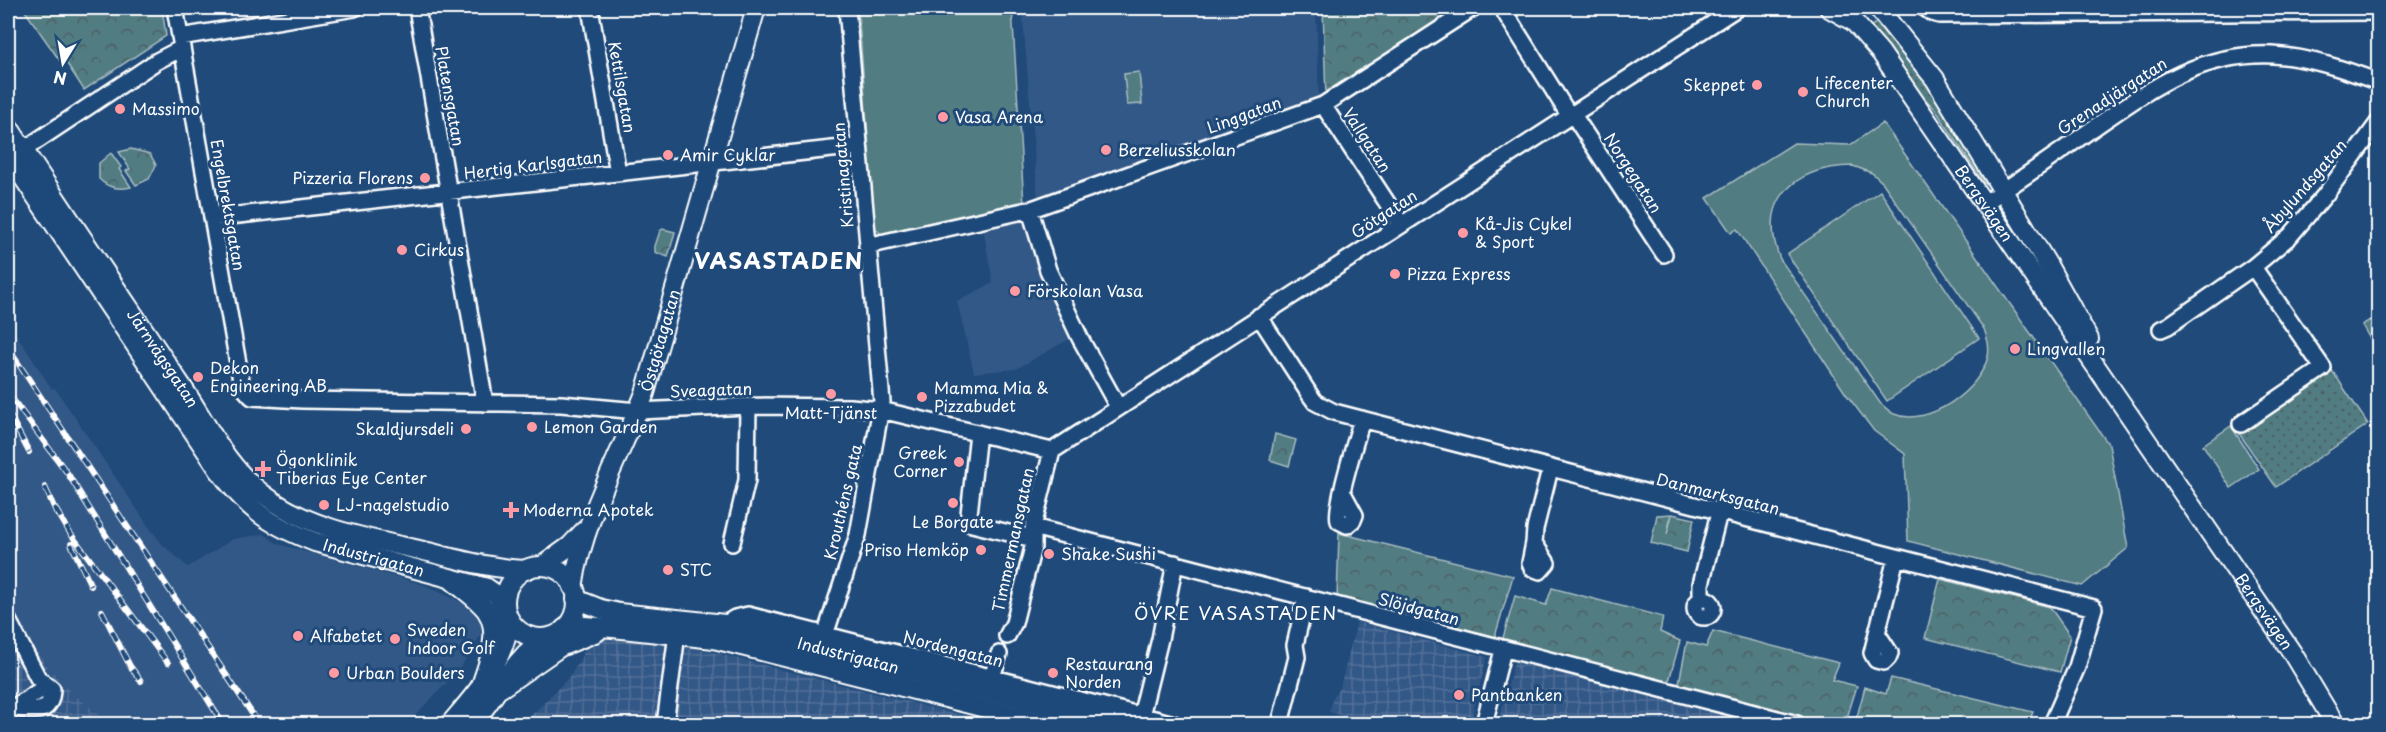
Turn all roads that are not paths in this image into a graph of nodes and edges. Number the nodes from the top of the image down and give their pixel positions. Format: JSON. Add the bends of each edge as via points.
{"nodes":[{"id":1,"x":175,"y":8,"type":"edge"},
{"id":2,"x":355,"y":8,"type":"edge"},
{"id":3,"x":417,"y":8,"type":"edge"},
{"id":4,"x":590,"y":8,"type":"edge"},
{"id":5,"x":756,"y":8,"type":"edge"},
{"id":6,"x":847,"y":8,"type":"edge"},
{"id":7,"x":1473,"y":8,"type":"edge"},
{"id":8,"x":1502,"y":8,"type":"edge"},
{"id":9,"x":1737,"y":8,"type":"edge"},
{"id":10,"x":1829,"y":8,"type":"edge"},
{"id":11,"x":1878,"y":8,"type":"edge"},
{"id":12,"x":1925,"y":8,"type":"edge"},
{"id":13,"x":2213,"y":10,"type":"edge"},
{"id":14,"x":2069,"y":11,"type":"edge"},
{"id":15,"x":2379,"y":12,"type":"edge"},
{"id":16,"x":181,"y":42,"type":"junction"},
{"id":17,"x":2379,"y":82,"type":"edge"},
{"id":18,"x":1323,"y":105,"type":"junction"},
{"id":19,"x":1571,"y":114,"type":"junction"},
{"id":20,"x":2379,"y":123,"type":"edge"},
{"id":21,"x":8,"y":126,"type":"edge"},
{"id":22,"x":859,"y":146,"type":"junction"},
{"id":23,"x":16,"y":153,"type":"edge"},
{"id":24,"x":711,"y":163,"type":"junction"},
{"id":25,"x":618,"y":173,"type":"junction"},
{"id":26,"x":2004,"y":191,"type":"junction"},
{"id":27,"x":448,"y":193,"type":"junction"},
{"id":28,"x":1983,"y":204,"type":"junction"},
{"id":29,"x":1030,"y":210,"type":"junction"},
{"id":30,"x":212,"y":218,"type":"junction"},
{"id":31,"x":1401,"y":224,"type":"junction"},
{"id":32,"x":867,"y":246,"type":"junction"},
{"id":33,"x":1664,"y":254,"type":"dead end"},
{"id":34,"x":2253,"y":267,"type":"junction"},
{"id":35,"x":1259,"y":316,"type":"junction"},
{"id":36,"x":2161,"y":329,"type":"dead end"},
{"id":37,"x":259,"y":399,"type":"joint"},
{"id":38,"x":485,"y":403,"type":"junction"},
{"id":39,"x":748,"y":406,"type":"junction"},
{"id":40,"x":1118,"y":407,"type":"junction"},
{"id":41,"x":881,"y":410,"type":"junction"},
{"id":42,"x":638,"y":411,"type":"junction"},
{"id":43,"x":2128,"y":412,"type":"junction"},
{"id":44,"x":1362,"y":419,"type":"junction"},
{"id":45,"x":2241,"y":424,"type":"dead end"},
{"id":46,"x":978,"y":433,"type":"junction"},
{"id":47,"x":1052,"y":451,"type":"junction"},
{"id":48,"x":1550,"y":469,"type":"junction"},
{"id":49,"x":1343,"y":493,"type":"dead end"},
{"id":50,"x":244,"y":502,"type":"joint"},
{"id":51,"x":1719,"y":513,"type":"junction"},
{"id":52,"x":587,"y":528,"type":"junction"},
{"id":53,"x":1033,"y":533,"type":"junction"},
{"id":54,"x":362,"y":536,"type":"joint"},
{"id":55,"x":732,"y":543,"type":"dead end"},
{"id":56,"x":1534,"y":543,"type":"dead end"},
{"id":57,"x":1896,"y":558,"type":"junction"},
{"id":58,"x":1175,"y":563,"type":"junction"},
{"id":59,"x":534,"y":568,"type":"junction"},
{"id":60,"x":450,"y":577,"type":"junction"},
{"id":61,"x":574,"y":593,"type":"junction"},
{"id":62,"x":1306,"y":597,"type":"junction"},
{"id":63,"x":1701,"y":599,"type":"dead end"},
{"id":64,"x":508,"y":614,"type":"junction"},
{"id":65,"x":8,"y":620,"type":"edge"},
{"id":66,"x":725,"y":624,"type":"junction"},
{"id":67,"x":613,"y":628,"type":"junction"},
{"id":68,"x":564,"y":629,"type":"junction"},
{"id":69,"x":1877,"y":633,"type":"dead end"},
{"id":70,"x":677,"y":634,"type":"junction"},
{"id":71,"x":825,"y":635,"type":"junction"},
{"id":72,"x":1007,"y":636,"type":"dead end"},
{"id":73,"x":545,"y":638,"type":"junction"},
{"id":74,"x":1503,"y":650,"type":"junction"},
{"id":75,"x":999,"y":654,"type":"dead end"},
{"id":76,"x":992,"y":678,"type":"junction"},
{"id":77,"x":480,"y":688,"type":"junction"},
{"id":78,"x":501,"y":688,"type":"junction"},
{"id":79,"x":10,"y":708,"type":"edge"},
{"id":80,"x":1142,"y":716,"type":"junction"},
{"id":81,"x":450,"y":724,"type":"edge"},
{"id":82,"x":472,"y":724,"type":"edge"},
{"id":83,"x":664,"y":724,"type":"edge"},
{"id":84,"x":1047,"y":724,"type":"edge"},
{"id":85,"x":1120,"y":724,"type":"edge"},
{"id":86,"x":1174,"y":724,"type":"edge"},
{"id":87,"x":1280,"y":724,"type":"edge"},
{"id":88,"x":1484,"y":724,"type":"edge"},
{"id":89,"x":1797,"y":724,"type":"edge"},
{"id":90,"x":2052,"y":724,"type":"edge"},
{"id":91,"x":2335,"y":724,"type":"edge"}],
"edges":[{"from":1,"to":16,"type":"street","name":"Engelbrektsgatan"},
{"from":2,"to":16,"type":"street"},
{"from":3,"to":27,"type":"street","name":"Platensgatan"},
{"from":4,"to":25,"type":"street","name":"Kettilsgatan"},
{"from":5,"to":24,"type":"main road","name":"Östgötagatan"},
{"from":6,"to":22,"type":"street","name":"Kristinagatan"},
{"from":7,"to":18,"type":"street","name":"Linggatan"},
{"from":8,"to":19,"type":"street","name":"Norgegatan"},
{"from":9,"to":19,"type":"street","name":"Götgatan"},
{"from":10,"to":28,"type":"main road","name":"Bergsvägen","via":[[1854,22],[1871,39]]},
{"from":11,"to":26,"type":"main road","name":"Bergsvägen","via":[[1935,79]]},
{"from":12,"to":14,"type":"street","via":[[1940,15]]},
{"from":13,"to":14,"type":"street"},
{"from":13,"to":15,"type":"street"},
{"from":16,"to":23,"type":"street"},
{"from":16,"to":30,"type":"street","name":"Engelbrektsgatan"},
{"from":17,"to":26,"type":"street","name":"Grenadjärgatan","via":[[2290,57],[2256,55],[2201,65],[2151,88]]},
{"from":18,"to":29,"type":"street","name":"Linggatan"},
{"from":18,"to":31,"type":"street","name":"Vallgatan"},
{"from":19,"to":31,"type":"street","name":"Götgatan"},
{"from":19,"to":33,"type":"street","name":"Norgegatan"},
{"from":20,"to":34,"type":"street","name":"Åbylundsgatan","via":[[2311,212]]},
{"from":21,"to":23,"type":"main road","name":"Järnvägsgatan"},
{"from":22,"to":24,"type":"street","name":"Hertig Karlsgatan"},
{"from":22,"to":32,"type":"street","name":"Kristinagatan"},
{"from":23,"to":50,"type":"main road","name":"Järnvägsgatan","via":[[219,470]]},
{"from":23,"to":54,"type":"main road","name":"Järnvägsgatan","via":[[187,393],[234,468],[262,494],[295,514]]},
{"from":24,"to":25,"type":"street","name":"Hertig Karlsgatan"},
{"from":24,"to":42,"type":"main road","name":"Östgötagatan"},
{"from":25,"to":27,"type":"street","name":"Hertig Karlsgatan"},
{"from":26,"to":28,"type":"street","name":"Grenadjärgatan"},
{"from":26,"to":43,"type":"main road","name":"Bergsvägen"},
{"from":27,"to":30,"type":"street","name":"Hertig Karlsgatan"},
{"from":27,"to":38,"type":"street","name":"Platensgatan"},
{"from":28,"to":43,"type":"main road","name":"Bergsvägen"},
{"from":29,"to":32,"type":"street","name":"Linggatan"},
{"from":29,"to":40,"type":"street","via":[[1048,270]]},
{"from":30,"to":37,"type":"street","name":"Engelbrektsgatan","via":[[242,386],[247,394]]},
{"from":31,"to":35,"type":"street","name":"Götgatan"},
{"from":32,"to":41,"type":"street","name":"Kristinagatan"},
{"from":34,"to":36,"type":"street","name":"Åbylundsgatan"},
{"from":34,"to":45,"type":"street","via":[[2323,368]]},
{"from":35,"to":40,"type":"street","name":"Götgatan"},
{"from":35,"to":44,"type":"street","name":"Danmarksgatan","via":[[1315,402]]},
{"from":37,"to":38,"type":"street","name":"Sveagatan"},
{"from":38,"to":42,"type":"street","name":"Sveagatan"},
{"from":39,"to":41,"type":"street","name":"Sveagatan"},
{"from":39,"to":42,"type":"street","name":"Sveagatan"},
{"from":39,"to":55,"type":"street","via":[[747,480]]},
{"from":40,"to":47,"type":"street","name":"Götgatan"},
{"from":41,"to":46,"type":"street","name":"Sveagatan"},
{"from":41,"to":71,"type":"street","name":"Krouthéns gata","via":[[858,535]]},
{"from":42,"to":52,"type":"main road","name":"Östgötagatan"},
{"from":43,"to":91,"type":"main road","name":"Bergsvägen","via":[[2291,651]]},
{"from":44,"to":48,"type":"street","name":"Danmarksgatan"},
{"from":44,"to":49,"type":"street"},
{"from":46,"to":47,"type":"street","name":"Sveagatan"},
{"from":46,"to":53,"type":"street","name":"Slöjdgatan","via":[[968,523]]},
{"from":47,"to":53,"type":"street","name":"Timmermansgatan"},
{"from":48,"to":51,"type":"street","name":"Danmarksgatan"},
{"from":48,"to":56,"type":"street"},
{"from":50,"to":60,"type":"main road","name":"Industrigatan","via":[[298,536]]},
{"from":51,"to":57,"type":"street","name":"Danmarksgatan"},
{"from":51,"to":63,"type":"street","via":[[1701,584]]},
{"from":52,"to":59,"type":"main road","name":"Östgötagatan","via":[[570,546]]},
{"from":52,"to":61,"type":"main road","name":"Östgötagatan"},
{"from":53,"to":58,"type":"street","name":"Slöjdgatan"},
{"from":53,"to":72,"type":"street","name":"Timmermansgatan","via":[[1033,547]]},
{"from":54,"to":59,"type":"main road","name":"Industrigatan","via":[[489,566]]},
{"from":57,"to":69,"type":"street"},
{"from":57,"to":90,"type":"street","name":"Danmarksgatan","via":[[2094,608],[2077,667]]},
{"from":58,"to":62,"type":"street","name":"Slöjdgatan"},
{"from":58,"to":80,"type":"street"},
{"from":59,"to":61,"type":"main road","via":[[557,571],[569,580]]},
{"from":59,"to":64,"type":"main road","via":[[518,574],[507,589]]},
{"from":60,"to":64,"type":"main road","name":"Industrigatan","via":[[492,591]]},
{"from":60,"to":77,"type":"main road","via":[[479,603],[491,623],[490,658]]},
{"from":61,"to":66,"type":"main road","name":"Industrigatan","via":[[619,613]]},
{"from":61,"to":68,"type":"main road","via":[[572,619]]},
{"from":62,"to":74,"type":"street","name":"Slöjdgatan"},
{"from":62,"to":87,"type":"street","via":[[1295,645],[1297,657]]},
{"from":64,"to":73,"type":"main road","via":[[515,628],[529,636]]},
{"from":64,"to":77,"type":"main road","via":[[500,659]]},
{"from":65,"to":79,"type":"street","via":[[38,678],[52,689],[39,691]]},
{"from":66,"to":71,"type":"street","name":"Nordengatan","via":[[748,615]]},
{"from":66,"to":85,"type":"main road","name":"Industrigatan"},
{"from":67,"to":68,"type":"main road","name":"Industrigatan"},
{"from":67,"to":70,"type":"main road","name":"Industrigatan"},
{"from":67,"to":78,"type":"main road","via":[[560,647]]},
{"from":68,"to":73,"type":"main road"},
{"from":70,"to":83,"type":"street"},
{"from":70,"to":84,"type":"main road","name":"Industrigatan","via":[[714,639]]},
{"from":71,"to":76,"type":"street","name":"Nordengatan"},
{"from":73,"to":78,"type":"main road","via":[[523,655]]},
{"from":74,"to":88,"type":"street"},
{"from":74,"to":89,"type":"street","name":"Slöjdgatan"},
{"from":75,"to":76,"type":"street"},
{"from":76,"to":80,"type":"street","name":"Nordengatan"},
{"from":77,"to":81,"type":"main road"},
{"from":78,"to":82,"type":"main road"},
{"from":80,"to":86,"type":"street","name":"Nordengatan"}]}
